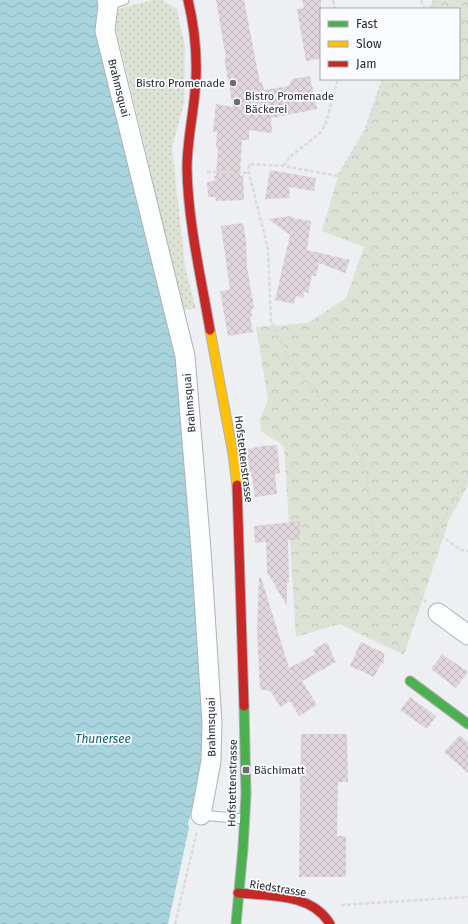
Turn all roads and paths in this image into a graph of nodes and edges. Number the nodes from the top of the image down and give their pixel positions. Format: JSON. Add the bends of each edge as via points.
{"nodes":[{"id":1,"x":188,"y":0,"type":"edge"},
{"id":2,"x":113,"y":2,"type":"edge"},
{"id":3,"x":338,"y":80,"type":"edge"},
{"id":4,"x":383,"y":80,"type":"edge"},
{"id":5,"x":283,"y":166,"type":"junction"},
{"id":6,"x":204,"y":172,"type":"dead end"},
{"id":7,"x":248,"y":173,"type":"junction"},
{"id":8,"x":468,"y":476,"type":"edge"},
{"id":9,"x":436,"y":532,"type":"junction"},
{"id":10,"x":468,"y":551,"type":"edge"},
{"id":11,"x":385,"y":561,"type":"junction"},
{"id":12,"x":438,"y":613,"type":"joint"},
{"id":13,"x":468,"y":634,"type":"edge"},
{"id":14,"x":410,"y":680,"type":"dead end"},
{"id":15,"x":468,"y":724,"type":"edge"},
{"id":16,"x":201,"y":815,"type":"junction"},
{"id":17,"x":245,"y":819,"type":"junction"},
{"id":18,"x":238,"y":893,"type":"junction"},
{"id":19,"x":468,"y":897,"type":"edge"},
{"id":20,"x":315,"y":907,"type":"junction"},
{"id":21,"x":175,"y":924,"type":"edge"},
{"id":22,"x":236,"y":924,"type":"edge"},
{"id":23,"x":330,"y":924,"type":"edge"}],
"edges":[{"from":1,"to":17,"type":"main road","name":"Hofstettenstrasse","via":[[196,66],[188,147],[189,203],[229,430],[239,526]]},
{"from":2,"to":16,"type":"street","name":"Brahmsquai","via":[[105,31],[185,356],[212,723],[211,762]]},
{"from":3,"to":5,"type":"path","via":[[324,126],[319,134],[291,156]]},
{"from":4,"to":5,"type":"path","via":[[365,131],[338,176]]},
{"from":5,"to":7,"type":"path","via":[[249,164]]},
{"from":6,"to":7,"type":"path"},
{"from":7,"to":11,"type":"path","via":[[268,249],[271,322],[288,356],[355,443],[367,479],[373,532]]},
{"from":8,"to":9,"type":"path"},
{"from":9,"to":10,"type":"path","via":[[461,550]]},
{"from":9,"to":11,"type":"path"},
{"from":11,"to":12,"type":"path","via":[[397,578]]},
{"from":12,"to":13,"type":"street"},
{"from":14,"to":15,"type":"main road"},
{"from":16,"to":17,"type":"lane"},
{"from":16,"to":21,"type":"path"},
{"from":17,"to":18,"type":"main road","name":"Hofstettenstrasse"},
{"from":18,"to":20,"type":"main road","name":"Riedstrasse","via":[[294,900]]},
{"from":18,"to":22,"type":"main road","name":"Hofstettenstrasse"},
{"from":19,"to":20,"type":"path"},
{"from":20,"to":23,"type":"main road","name":"Riedstrasse"}]}
